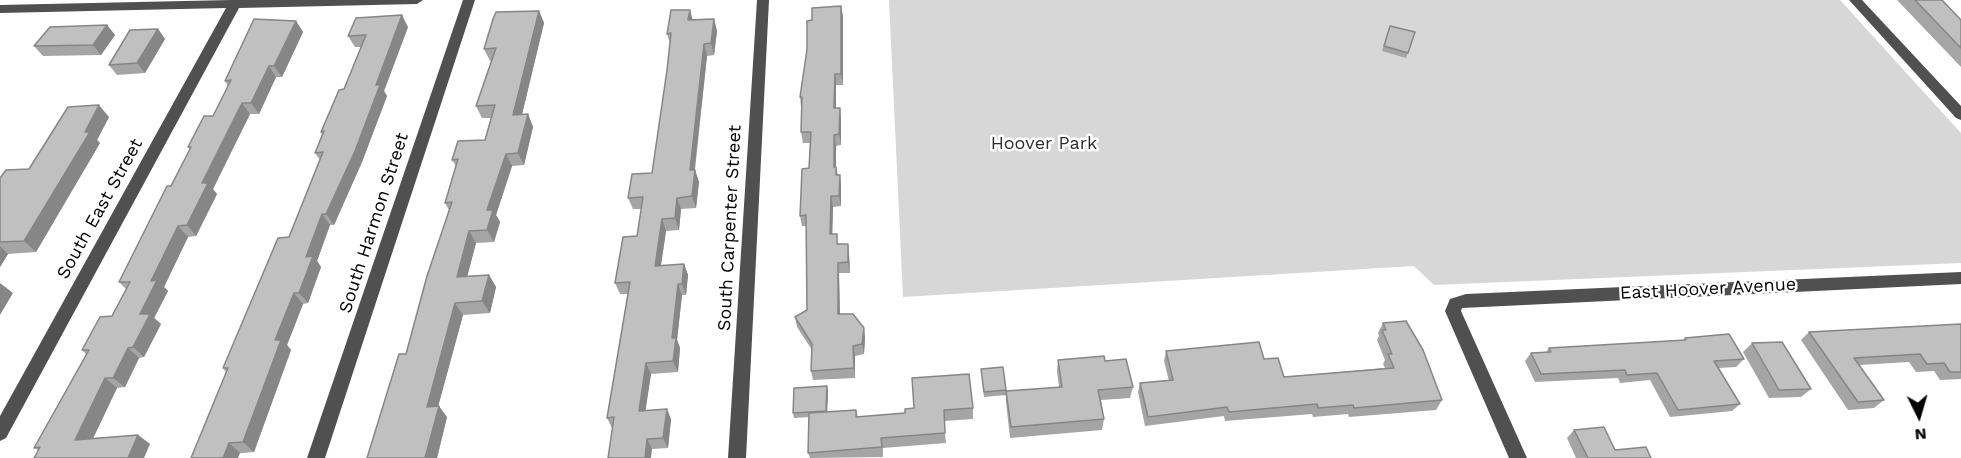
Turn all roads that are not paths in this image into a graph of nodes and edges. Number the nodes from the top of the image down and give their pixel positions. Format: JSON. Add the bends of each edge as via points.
{"nodes":[{"id":1,"x":417,"y":0,"type":"edge"},
{"id":2,"x":469,"y":0,"type":"edge"},
{"id":3,"x":763,"y":0,"type":"edge"},
{"id":4,"x":1855,"y":0,"type":"edge"},
{"id":5,"x":235,"y":3,"type":"junction"},
{"id":6,"x":0,"y":9,"type":"edge"},
{"id":7,"x":1961,"y":115,"type":"edge"},
{"id":8,"x":1961,"y":278,"type":"edge"},
{"id":9,"x":0,"y":433,"type":"edge"},
{"id":10,"x":316,"y":458,"type":"edge"},
{"id":11,"x":736,"y":458,"type":"edge"},
{"id":12,"x":1511,"y":458,"type":"edge"},
{"id":13,"x":1517,"y":458,"type":"edge"}],
"edges":[{"from":1,"to":5,"type":"street"},
{"from":2,"to":10,"type":"street","name":"South Harmon Street"},
{"from":3,"to":11,"type":"street","name":"South Carpenter Street"},
{"from":4,"to":7,"type":"street"},
{"from":5,"to":6,"type":"street"},
{"from":5,"to":9,"type":"street","name":"South East Street"},
{"from":8,"to":13,"type":"street","name":"East Hoover Avenue","via":[[1478,299],[1456,304],[1456,321]]},
{"from":12,"to":13,"type":"street"}]}
